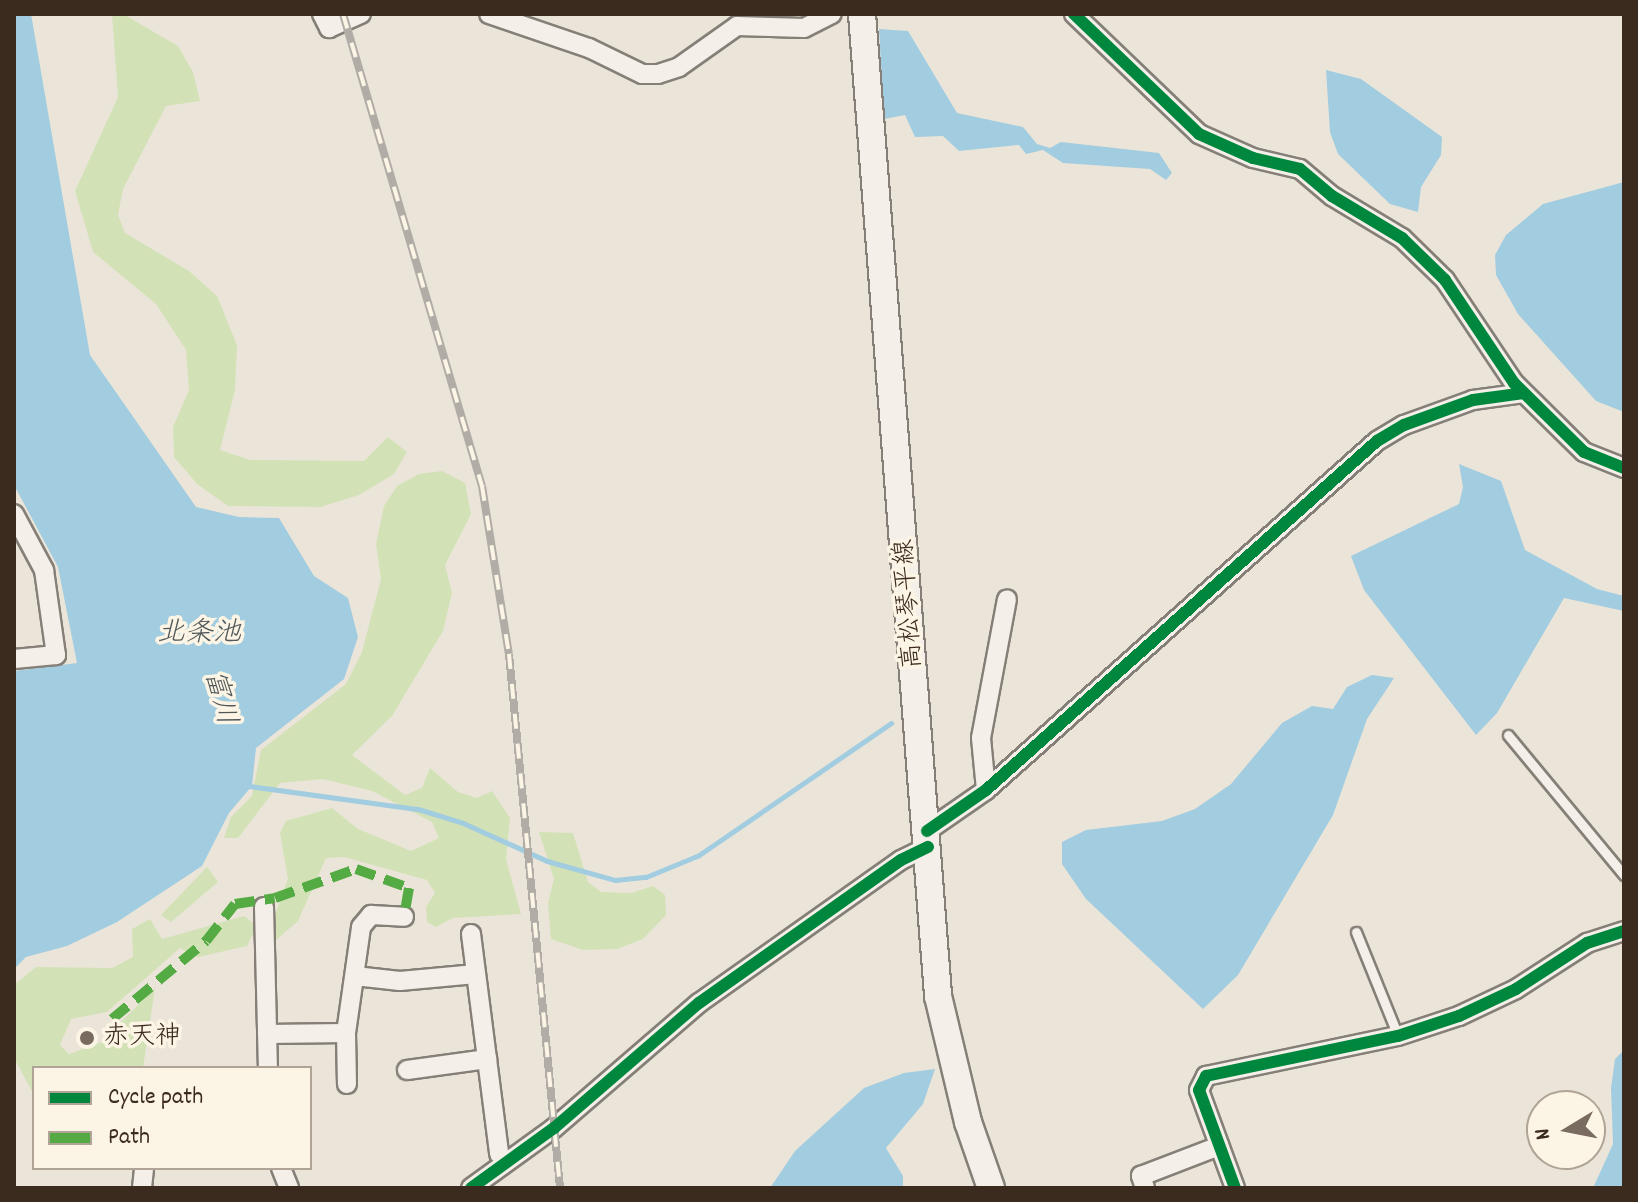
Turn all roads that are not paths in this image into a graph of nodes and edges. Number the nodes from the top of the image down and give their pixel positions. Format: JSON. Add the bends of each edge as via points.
{"nodes":[{"id":1,"x":322,"y":14,"type":"edge"},
{"id":2,"x":361,"y":14,"type":"edge"},
{"id":3,"x":489,"y":14,"type":"edge"},
{"id":4,"x":832,"y":14,"type":"edge"},
{"id":5,"x":862,"y":14,"type":"edge"},
{"id":6,"x":1074,"y":14,"type":"edge"},
{"id":7,"x":1524,"y":393,"type":"junction"},
{"id":8,"x":1624,"y":468,"type":"edge"},
{"id":9,"x":14,"y":514,"type":"edge"},
{"id":10,"x":1007,"y":599,"type":"dead end"},
{"id":11,"x":14,"y":659,"type":"edge"},
{"id":12,"x":1508,"y":735,"type":"dead end"},
{"id":13,"x":986,"y":790,"type":"junction"},
{"id":14,"x":928,"y":839,"type":"junction"},
{"id":15,"x":1624,"y":875,"type":"edge"},
{"id":16,"x":264,"y":907,"type":"dead end"},
{"id":17,"x":404,"y":917,"type":"dead end"},
{"id":18,"x":1624,"y":931,"type":"edge"},
{"id":19,"x":1356,"y":932,"type":"dead end"},
{"id":20,"x":471,"y":934,"type":"dead end"},
{"id":21,"x":476,"y":974,"type":"junction"},
{"id":22,"x":355,"y":976,"type":"junction"},
{"id":23,"x":346,"y":1033,"type":"junction"},
{"id":24,"x":267,"y":1034,"type":"junction"},
{"id":25,"x":1398,"y":1036,"type":"junction"},
{"id":26,"x":487,"y":1059,"type":"junction"},
{"id":27,"x":268,"y":1066,"type":"edge"},
{"id":28,"x":407,"y":1070,"type":"dead end"},
{"id":29,"x":347,"y":1084,"type":"dead end"},
{"id":30,"x":1219,"y":1146,"type":"junction"},
{"id":31,"x":499,"y":1154,"type":"dead end"},
{"id":32,"x":471,"y":1188,"type":"edge"},
{"id":33,"x":991,"y":1188,"type":"edge"},
{"id":34,"x":1145,"y":1188,"type":"edge"},
{"id":35,"x":1235,"y":1188,"type":"edge"}],
"edges":[{"from":1,"to":2,"type":"street","via":[[329,28]]},
{"from":3,"to":4,"type":"street","via":[[589,48],[642,74],[658,74],[679,67],[737,26],[804,28]]},
{"from":5,"to":14,"type":"main road","name":"高松琴平線"},
{"from":6,"to":7,"type":"street","via":[[1199,134],[1253,158],[1300,169],[1343,204],[1402,238],[1445,280]]},
{"from":7,"to":8,"type":"street","via":[[1584,452]]},
{"from":7,"to":13,"type":"street","via":[[1473,400],[1404,425],[1377,441]]},
{"from":9,"to":11,"type":"street","via":[[44,570],[56,655]]},
{"from":10,"to":13,"type":"street","via":[[981,738]]},
{"from":12,"to":15,"type":"lane"},
{"from":13,"to":14,"type":"street"},
{"from":14,"to":32,"type":"street","via":[[699,1003],[554,1128]]},
{"from":14,"to":33,"type":"main road","name":"高松琴平線","via":[[938,996],[968,1122]]},
{"from":16,"to":24,"type":"street"},
{"from":17,"to":22,"type":"street","via":[[371,915],[366,921]]},
{"from":18,"to":25,"type":"street","via":[[1587,943],[1516,989],[1459,1016]]},
{"from":19,"to":25,"type":"lane"},
{"from":20,"to":21,"type":"street"},
{"from":21,"to":22,"type":"street","via":[[400,981]]},
{"from":21,"to":26,"type":"street"},
{"from":22,"to":23,"type":"street"},
{"from":23,"to":24,"type":"street"},
{"from":23,"to":29,"type":"street"},
{"from":24,"to":27,"type":"street"},
{"from":25,"to":30,"type":"street","via":[[1206,1076],[1199,1090]]},
{"from":26,"to":28,"type":"street"},
{"from":26,"to":31,"type":"street"},
{"from":30,"to":34,"type":"street","via":[[1141,1176]]},
{"from":30,"to":35,"type":"street"}]}
